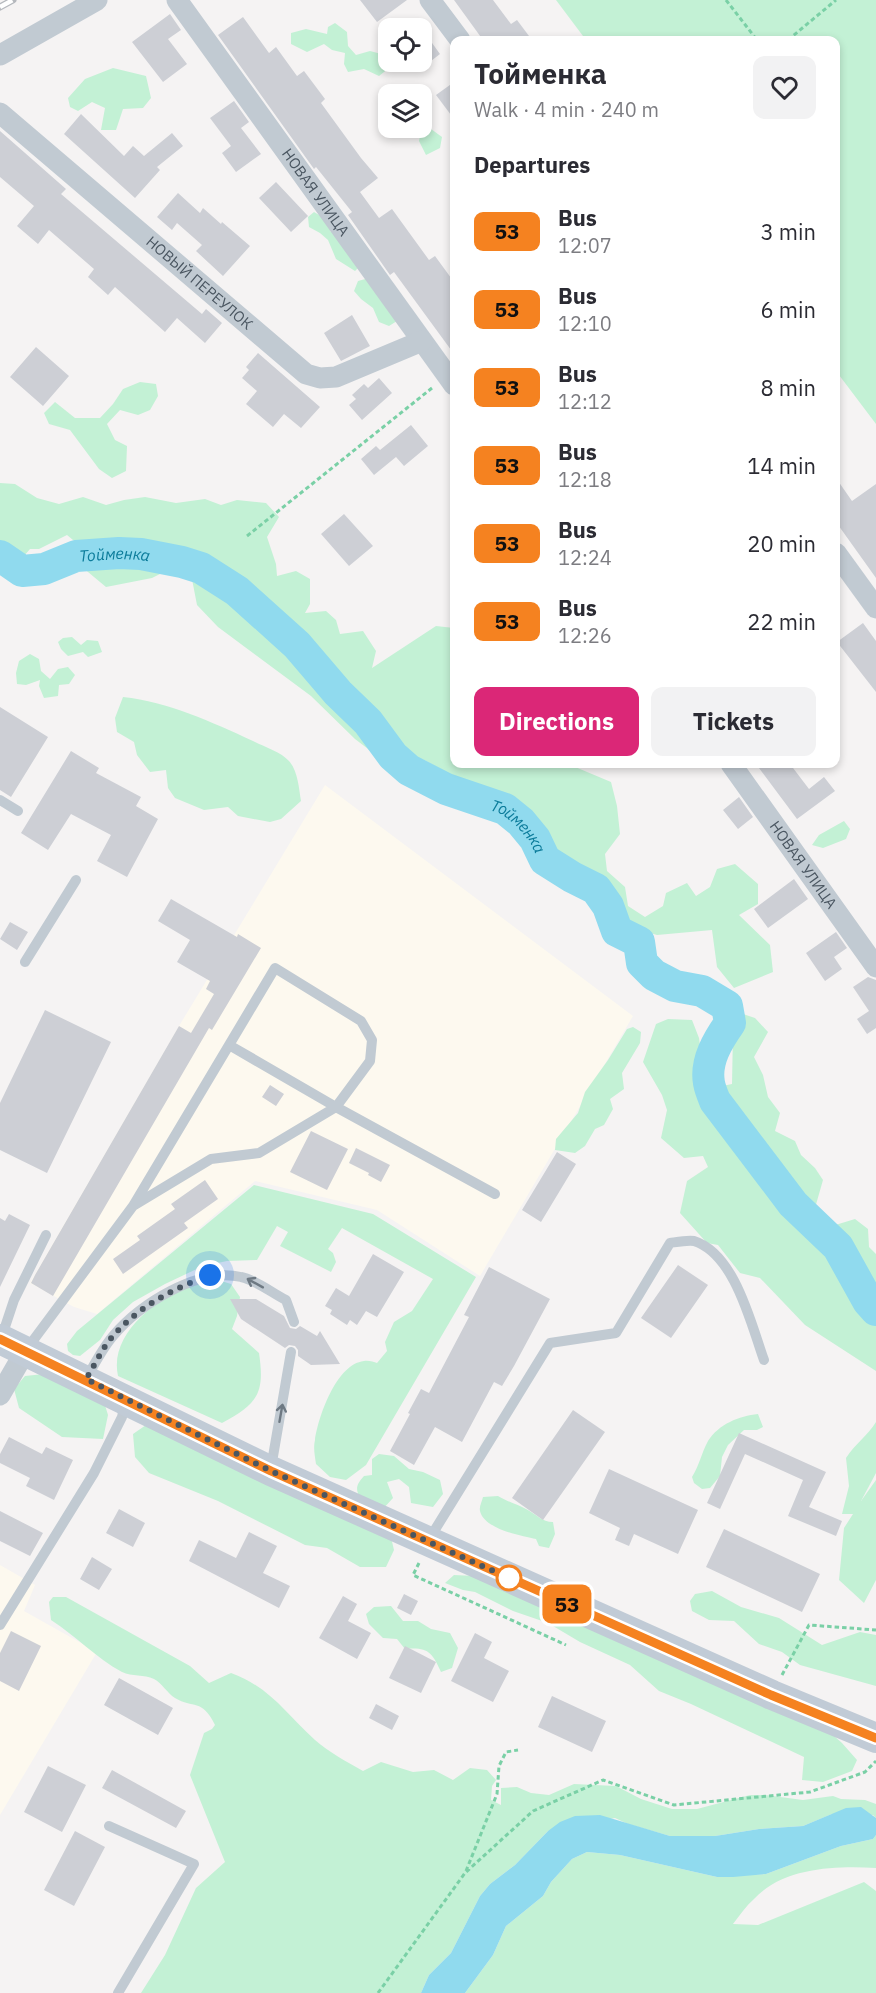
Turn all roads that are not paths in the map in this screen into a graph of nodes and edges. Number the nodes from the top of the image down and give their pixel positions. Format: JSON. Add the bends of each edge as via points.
{"nodes":[{"id":1,"x":97,"y":0,"type":"edge"},
{"id":2,"x":177,"y":0,"type":"edge"},
{"id":3,"x":430,"y":0,"type":"edge"},
{"id":4,"x":457,"y":36,"type":"edge"},
{"id":5,"x":0,"y":55,"type":"edge"},
{"id":6,"x":0,"y":112,"type":"edge"},
{"id":7,"x":423,"y":340,"type":"junction"},
{"id":8,"x":450,"y":379,"type":"edge"},
{"id":9,"x":840,"y":558,"type":"edge"},
{"id":10,"x":876,"y":608,"type":"edge"},
{"id":11,"x":734,"y":768,"type":"edge"},
{"id":12,"x":0,"y":800,"type":"edge"},
{"id":13,"x":18,"y":812,"type":"dead end"},
{"id":14,"x":76,"y":880,"type":"dead end"},
{"id":15,"x":25,"y":962,"type":"dead end"},
{"id":16,"x":876,"y":967,"type":"edge"},
{"id":17,"x":229,"y":1045,"type":"junction"},
{"id":18,"x":336,"y":1107,"type":"junction"},
{"id":19,"x":495,"y":1194,"type":"dead end"},
{"id":20,"x":133,"y":1206,"type":"junction"},
{"id":21,"x":46,"y":1234,"type":"dead end"},
{"id":22,"x":294,"y":1322,"type":"dead end"},
{"id":23,"x":9,"y":1343,"type":"edge"},
{"id":24,"x":291,"y":1352,"type":"dead end"},
{"id":25,"x":764,"y":1360,"type":"dead end"},
{"id":26,"x":86,"y":1379,"type":"junction"},
{"id":27,"x":0,"y":1395,"type":"edge"},
{"id":28,"x":126,"y":1400,"type":"junction"},
{"id":29,"x":271,"y":1471,"type":"junction"},
{"id":30,"x":428,"y":1541,"type":"junction"},
{"id":31,"x":0,"y":1625,"type":"edge"},
{"id":32,"x":876,"y":1738,"type":"edge"},
{"id":33,"x":109,"y":1826,"type":"dead end"},
{"id":34,"x":118,"y":1993,"type":"edge"}],
"edges":[{"from":1,"to":5,"type":"street"},
{"from":2,"to":7,"type":"street","name":"НОВАЯ УЛИЦА"},
{"from":3,"to":4,"type":"street"},
{"from":6,"to":7,"type":"street","name":"НОВЫЙ ПЕРЕУЛОК","via":[[306,374],[336,377]]},
{"from":7,"to":8,"type":"street","name":"НОВАЯ УЛИЦА"},
{"from":9,"to":10,"type":"street"},
{"from":11,"to":16,"type":"street","name":"НОВАЯ УЛИЦА"},
{"from":12,"to":13,"type":"lane"},
{"from":14,"to":15,"type":"lane"},
{"from":17,"to":18,"type":"lane"},
{"from":17,"to":18,"type":"lane","via":[[275,968],[361,1021],[372,1040],[370,1061]]},
{"from":17,"to":20,"type":"lane"},
{"from":18,"to":19,"type":"lane"},
{"from":18,"to":20,"type":"lane","via":[[259,1153],[210,1159]]},
{"from":20,"to":23,"type":"lane"},
{"from":21,"to":23,"type":"lane","via":[[14,1300]]},
{"from":22,"to":26,"type":"lane","one_way":true,"via":[[286,1300],[244,1277],[210,1275],[187,1283],[132,1317],[112,1337]]},
{"from":23,"to":26,"type":"street"},
{"from":23,"to":27,"type":"street"},
{"from":29,"to":24,"type":"lane","one_way":true},
{"from":25,"to":30,"type":"lane","via":[[740,1292],[719,1256],[693,1241],[670,1243],[616,1333],[549,1343]]},
{"from":26,"to":28,"type":"street"},
{"from":28,"to":29,"type":"street"},
{"from":28,"to":31,"type":"lane","via":[[122,1417],[94,1473]]},
{"from":29,"to":30,"type":"street"},
{"from":30,"to":32,"type":"street"},
{"from":33,"to":34,"type":"lane","via":[[194,1864]]}]}
